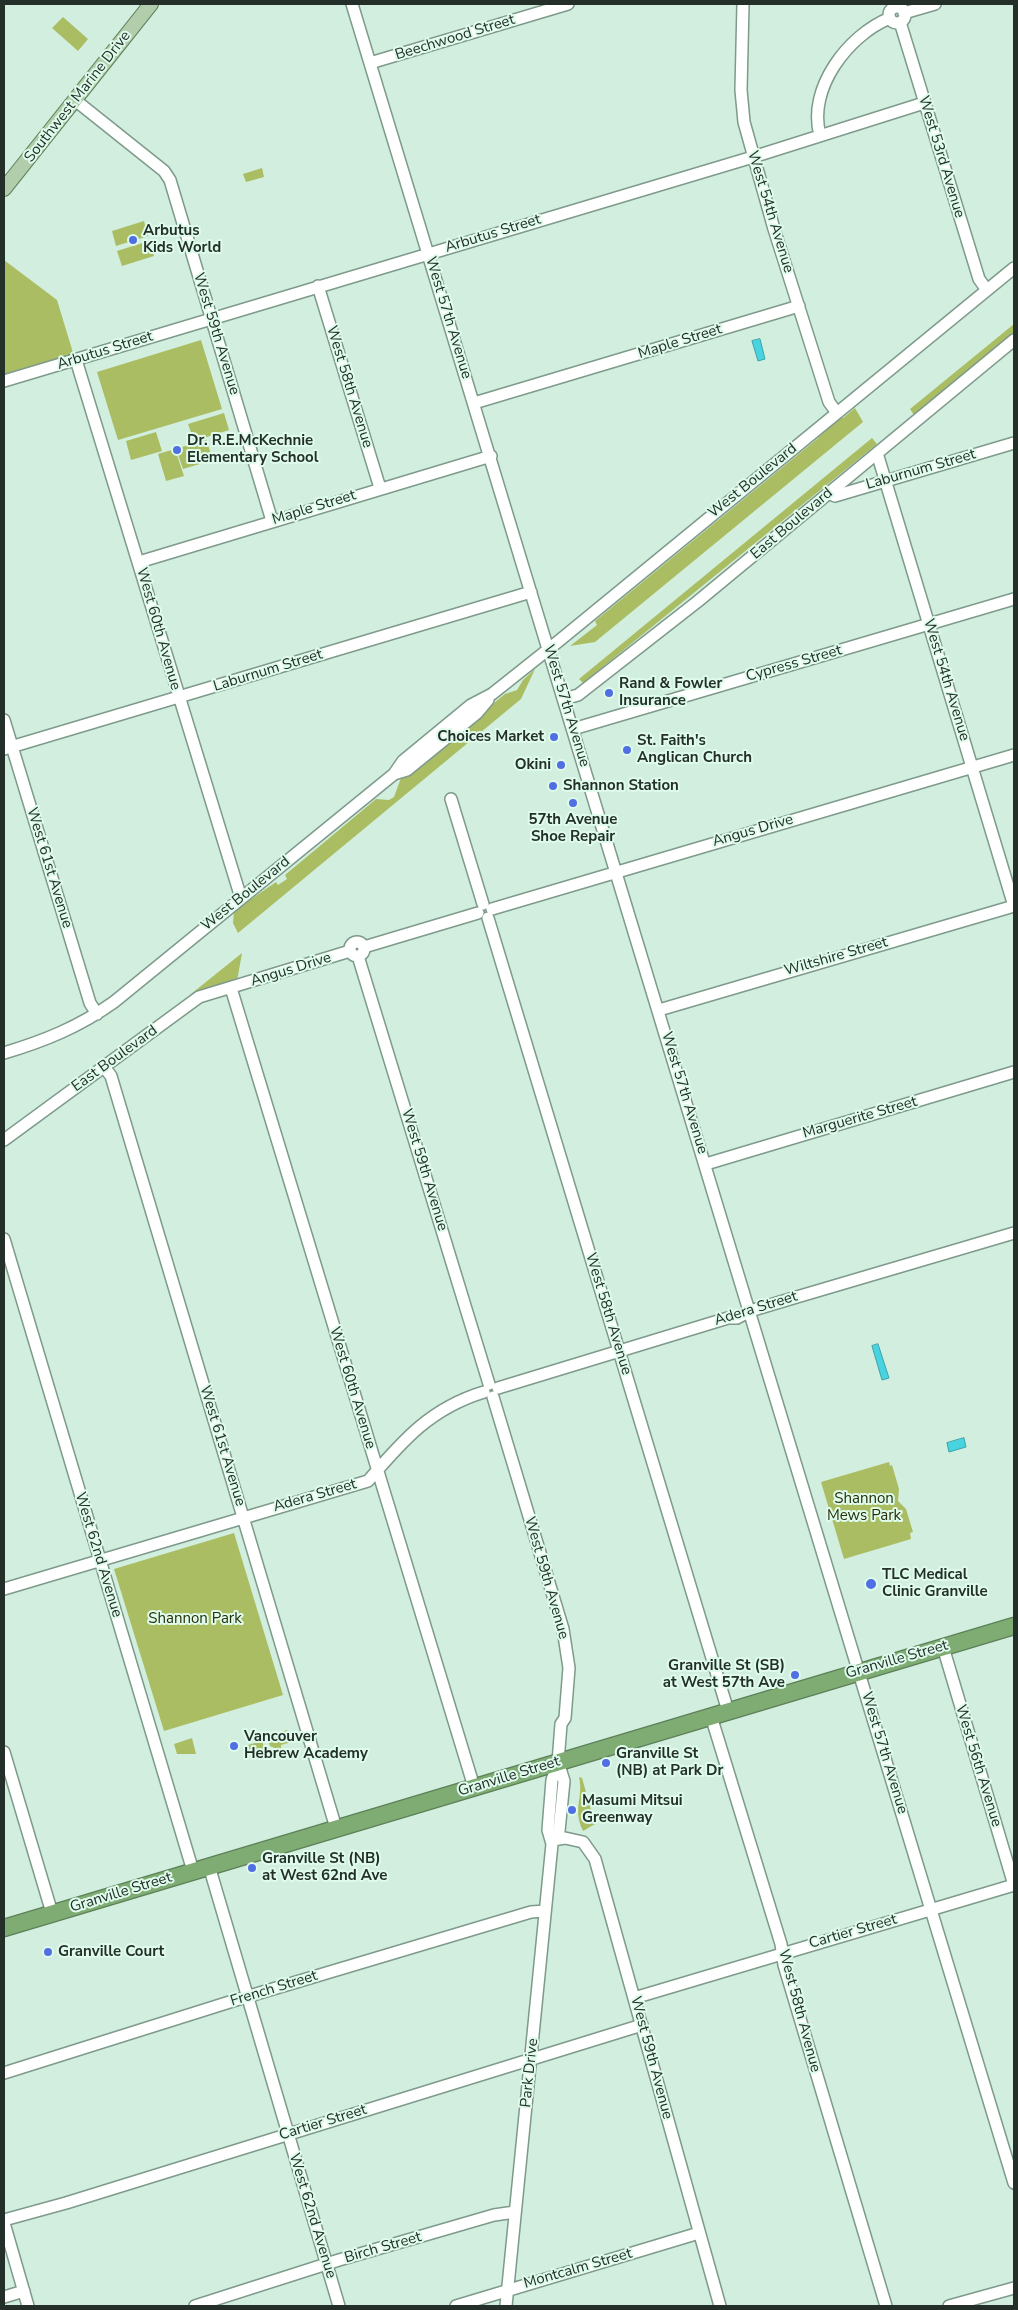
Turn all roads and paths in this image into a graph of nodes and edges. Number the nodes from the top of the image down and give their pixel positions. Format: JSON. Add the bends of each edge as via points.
{"nodes":[{"id":1,"x":151,"y":4,"type":"edge"},
{"id":2,"x":352,"y":4,"type":"edge"},
{"id":3,"x":568,"y":4,"type":"edge"},
{"id":4,"x":743,"y":4,"type":"edge"},
{"id":5,"x":935,"y":4,"type":"edge"},
{"id":6,"x":897,"y":13,"type":"edge"},
{"id":7,"x":370,"y":63,"type":"junction"},
{"id":8,"x":75,"y":100,"type":"junction"},
{"id":9,"x":924,"y":103,"type":"junction"},
{"id":10,"x":820,"y":136,"type":"junction"},
{"id":11,"x":753,"y":157,"type":"junction"},
{"id":12,"x":4,"y":189,"type":"edge"},
{"id":13,"x":428,"y":253,"type":"junction"},
{"id":14,"x":1014,"y":268,"type":"edge"},
{"id":15,"x":318,"y":286,"type":"junction"},
{"id":16,"x":987,"y":290,"type":"junction"},
{"id":17,"x":799,"y":306,"type":"junction"},
{"id":18,"x":211,"y":318,"type":"junction"},
{"id":19,"x":1014,"y":340,"type":"edge"},
{"id":20,"x":76,"y":360,"type":"junction"},
{"id":21,"x":4,"y":381,"type":"edge"},
{"id":22,"x":474,"y":403,"type":"junction"},
{"id":23,"x":837,"y":413,"type":"junction"},
{"id":24,"x":1014,"y":443,"type":"edge"},
{"id":25,"x":877,"y":454,"type":"junction"},
{"id":26,"x":491,"y":456,"type":"junction"},
{"id":27,"x":886,"y":481,"type":"junction"},
{"id":28,"x":380,"y":488,"type":"junction"},
{"id":29,"x":829,"y":493,"type":"junction"},
{"id":30,"x":272,"y":521,"type":"junction"},
{"id":31,"x":139,"y":562,"type":"junction"},
{"id":32,"x":531,"y":592,"type":"junction"},
{"id":33,"x":1014,"y":599,"type":"edge"},
{"id":34,"x":929,"y":624,"type":"junction"},
{"id":35,"x":548,"y":650,"type":"junction"},
{"id":36,"x":178,"y":697,"type":"junction"},
{"id":37,"x":564,"y":700,"type":"junction"},
{"id":38,"x":4,"y":720,"type":"edge"},
{"id":39,"x":574,"y":729,"type":"junction"},
{"id":40,"x":8,"y":748,"type":"edge"},
{"id":41,"x":1014,"y":755,"type":"edge"},
{"id":42,"x":973,"y":767,"type":"junction"},
{"id":43,"x":451,"y":798,"type":"dead end"},
{"id":44,"x":616,"y":872,"type":"junction"},
{"id":45,"x":241,"y":898,"type":"junction"},
{"id":46,"x":1014,"y":906,"type":"edge"},
{"id":47,"x":485,"y":911,"type":"junction"},
{"id":48,"x":358,"y":951,"type":"junction"},
{"id":49,"x":231,"y":988,"type":"junction"},
{"id":50,"x":658,"y":1010,"type":"junction"},
{"id":51,"x":97,"y":1014,"type":"junction"},
{"id":52,"x":4,"y":1053,"type":"edge"},
{"id":53,"x":104,"y":1066,"type":"junction"},
{"id":54,"x":1014,"y":1072,"type":"edge"},
{"id":55,"x":4,"y":1140,"type":"edge"},
{"id":56,"x":706,"y":1164,"type":"junction"},
{"id":57,"x":1014,"y":1233,"type":"edge"},
{"id":58,"x":4,"y":1239,"type":"edge"},
{"id":59,"x":750,"y":1311,"type":"junction"},
{"id":60,"x":620,"y":1351,"type":"junction"},
{"id":61,"x":491,"y":1390,"type":"junction"},
{"id":62,"x":377,"y":1470,"type":"junction"},
{"id":63,"x":243,"y":1517,"type":"junction"},
{"id":64,"x":100,"y":1560,"type":"junction"},
{"id":65,"x":4,"y":1589,"type":"edge"},
{"id":66,"x":1014,"y":1626,"type":"edge"},
{"id":67,"x":943,"y":1647,"type":"junction"},
{"id":68,"x":859,"y":1672,"type":"junction"},
{"id":69,"x":728,"y":1710,"type":"junction"},
{"id":70,"x":711,"y":1716,"type":"junction"},
{"id":71,"x":4,"y":1752,"type":"edge"},
{"id":72,"x":558,"y":1762,"type":"junction"},
{"id":73,"x":474,"y":1787,"type":"junction"},
{"id":74,"x":336,"y":1828,"type":"junction"},
{"id":75,"x":553,"y":1840,"type":"junction"},
{"id":76,"x":201,"y":1869,"type":"junction"},
{"id":77,"x":1014,"y":1884,"type":"edge"},
{"id":78,"x":931,"y":1909,"type":"junction"},
{"id":79,"x":545,"y":1912,"type":"junction"},
{"id":80,"x":52,"y":1913,"type":"junction"},
{"id":81,"x":4,"y":1928,"type":"edge"},
{"id":82,"x":782,"y":1953,"type":"junction"},
{"id":83,"x":246,"y":1997,"type":"junction"},
{"id":84,"x":634,"y":1998,"type":"junction"},
{"id":85,"x":642,"y":2025,"type":"junction"},
{"id":86,"x":531,"y":2059,"type":"junction"},
{"id":87,"x":4,"y":2073,"type":"edge"},
{"id":88,"x":288,"y":2134,"type":"junction"},
{"id":89,"x":1014,"y":2183,"type":"edge"},
{"id":90,"x":515,"y":2212,"type":"junction"},
{"id":91,"x":4,"y":2222,"type":"edge"},
{"id":92,"x":699,"y":2233,"type":"junction"},
{"id":93,"x":327,"y":2265,"type":"junction"},
{"id":94,"x":1014,"y":2288,"type":"edge"},
{"id":95,"x":508,"y":2290,"type":"junction"},
{"id":96,"x":24,"y":2291,"type":"junction"},
{"id":97,"x":4,"y":2297,"type":"edge"},
{"id":98,"x":28,"y":2306,"type":"edge"},
{"id":99,"x":194,"y":2306,"type":"edge"},
{"id":100,"x":339,"y":2306,"type":"edge"},
{"id":101,"x":456,"y":2306,"type":"edge"},
{"id":102,"x":506,"y":2306,"type":"edge"},
{"id":103,"x":720,"y":2306,"type":"edge"},
{"id":104,"x":886,"y":2306,"type":"edge"},
{"id":105,"x":949,"y":2306,"type":"edge"}],
"edges":[{"from":1,"to":8,"type":"main road","name":"Southwest Marine Drive"},
{"from":2,"to":7,"type":"street","name":"West 57th Avenue"},
{"from":3,"to":7,"type":"street","name":"Beechwood Street"},
{"from":4,"to":11,"type":"street","name":"West 54th Avenue","via":[[741,90],[744,122]]},
{"from":5,"to":6,"type":"street"},
{"from":6,"to":9,"type":"street","name":"West 53rd Avenue"},
{"from":6,"to":10,"type":"street","via":[[861,33],[845,49],[832,70],[816,113]]},
{"from":7,"to":13,"type":"street","name":"West 57th Avenue"},
{"from":8,"to":12,"type":"main road","name":"Southwest Marine Drive"},
{"from":8,"to":18,"type":"street","name":"West 59th Avenue","via":[[164,171],[170,180]]},
{"from":9,"to":10,"type":"street","name":"Arbutus Street"},
{"from":9,"to":16,"type":"street","name":"West 53rd Avenue","via":[[978,279]]},
{"from":10,"to":11,"type":"street","name":"Arbutus Street"},
{"from":11,"to":13,"type":"street","name":"Arbutus Street"},
{"from":11,"to":17,"type":"street","name":"West 54th Avenue"},
{"from":13,"to":15,"type":"street","name":"Arbutus Street"},
{"from":13,"to":22,"type":"street","name":"West 57th Avenue"},
{"from":14,"to":16,"type":"street","name":"West Boulevard"},
{"from":15,"to":18,"type":"street","name":"Arbutus Street"},
{"from":15,"to":28,"type":"street","name":"West 58th Avenue"},
{"from":16,"to":23,"type":"street","name":"West Boulevard"},
{"from":17,"to":22,"type":"street","name":"Maple Street"},
{"from":17,"to":23,"type":"street","name":"West 54th Avenue","via":[[829,402]]},
{"from":18,"to":20,"type":"street","name":"Arbutus Street"},
{"from":18,"to":30,"type":"street","name":"West 59th Avenue"},
{"from":19,"to":25,"type":"street","name":"East Boulevard"},
{"from":20,"to":21,"type":"street","name":"Arbutus Street"},
{"from":20,"to":31,"type":"street","name":"West 60th Avenue"},
{"from":22,"to":26,"type":"street","name":"West 57th Avenue"},
{"from":23,"to":35,"type":"street","name":"West Boulevard"},
{"from":24,"to":27,"type":"street","name":"Laburnum Street"},
{"from":25,"to":27,"type":"street","name":"West 54th Avenue"},
{"from":25,"to":29,"type":"street","name":"East Boulevard"},
{"from":26,"to":28,"type":"street","name":"Maple Street"},
{"from":26,"to":32,"type":"street","name":"West 57th Avenue"},
{"from":27,"to":29,"type":"street","name":"Laburnum Street","via":[[835,496]]},
{"from":27,"to":34,"type":"street","name":"West 54th Avenue"},
{"from":28,"to":30,"type":"street","name":"Maple Street"},
{"from":29,"to":37,"type":"street","name":"East Boulevard","via":[[651,638],[578,695]]},
{"from":30,"to":31,"type":"street","name":"Maple Street"},
{"from":31,"to":36,"type":"street","name":"West 60th Avenue"},
{"from":32,"to":35,"type":"street","name":"West 57th Avenue"},
{"from":32,"to":36,"type":"street","name":"Laburnum Street"},
{"from":33,"to":34,"type":"street","name":"Cypress Street"},
{"from":34,"to":39,"type":"street","name":"Cypress Street"},
{"from":34,"to":42,"type":"street","name":"West 54th Avenue"},
{"from":35,"to":37,"type":"street","name":"West 57th Avenue"},
{"from":35,"to":45,"type":"street","name":"West Boulevard","via":[[492,694],[471,705],[394,774]]},
{"from":36,"to":40,"type":"street","name":"Laburnum Street"},
{"from":36,"to":45,"type":"street","name":"West 60th Avenue"},
{"from":37,"to":39,"type":"street","name":"West 57th Avenue"},
{"from":38,"to":40,"type":"street","name":"West 61st Avenue"},
{"from":39,"to":44,"type":"street","name":"West 57th Avenue"},
{"from":40,"to":51,"type":"street","name":"West 61st Avenue","via":[[90,1003]]},
{"from":41,"to":42,"type":"street","name":"Angus Drive"},
{"from":42,"to":44,"type":"street","name":"Angus Drive"},
{"from":42,"to":46,"type":"street","name":"West 54th Avenue"},
{"from":43,"to":47,"type":"street","name":"West 58th Avenue"},
{"from":44,"to":47,"type":"street","name":"Angus Drive"},
{"from":44,"to":50,"type":"street","name":"West 57th Avenue"},
{"from":45,"to":51,"type":"street","name":"West Boulevard"},
{"from":46,"to":50,"type":"street","name":"Wiltshire Street"},
{"from":47,"to":48,"type":"street","name":"Angus Drive"},
{"from":47,"to":60,"type":"street","name":"West 58th Avenue"},
{"from":48,"to":49,"type":"street","name":"Angus Drive"},
{"from":48,"to":61,"type":"street","name":"West 59th Avenue"},
{"from":49,"to":53,"type":"street","name":"East Boulevard","via":[[200,997]]},
{"from":49,"to":62,"type":"street","name":"West 60th Avenue"},
{"from":50,"to":56,"type":"street","name":"West 57th Avenue"},
{"from":51,"to":52,"type":"street","via":[[56,1036]]},
{"from":53,"to":55,"type":"street","name":"East Boulevard"},
{"from":53,"to":63,"type":"street","name":"West 61st Avenue","via":[[111,1076]]},
{"from":54,"to":56,"type":"street","name":"Marguerite Street"},
{"from":56,"to":59,"type":"street","name":"West 57th Avenue"},
{"from":57,"to":59,"type":"street","name":"Adera Street"},
{"from":58,"to":64,"type":"street","name":"West 62nd Avenue"},
{"from":59,"to":60,"type":"street","name":"Adera Street","via":[[744,1316]]},
{"from":59,"to":68,"type":"street","name":"West 57th Avenue"},
{"from":60,"to":61,"type":"street","name":"Adera Street"},
{"from":60,"to":69,"type":"street","name":"West 58th Avenue"},
{"from":61,"to":62,"type":"street","name":"Adera Street","via":[[452,1404],[429,1417]]},
{"from":61,"to":72,"type":"street","name":"West 59th Avenue","via":[[563,1629],[569,1687]]},
{"from":62,"to":63,"type":"street","name":"Adera Street","via":[[368,1481]]},
{"from":62,"to":73,"type":"street","name":"West 60th Avenue"},
{"from":63,"to":64,"type":"street","name":"Adera Street"},
{"from":63,"to":74,"type":"street","name":"West 61st Avenue"},
{"from":64,"to":65,"type":"street","name":"Adera Street"},
{"from":64,"to":76,"type":"street","name":"West 62nd Avenue"},
{"from":66,"to":67,"type":"highway","name":"Granville Street"},
{"from":67,"to":68,"type":"highway","name":"Granville Street"},
{"from":67,"to":77,"type":"street","name":"West 56th Avenue"},
{"from":68,"to":69,"type":"highway","name":"Granville Street"},
{"from":68,"to":78,"type":"street","name":"West 57th Avenue"},
{"from":69,"to":70,"type":"highway","name":"Granville Street"},
{"from":70,"to":72,"type":"highway","name":"Granville Street"},
{"from":70,"to":82,"type":"street","name":"West 58th Avenue"},
{"from":71,"to":80,"type":"street"},
{"from":72,"to":73,"type":"highway","name":"Granville Street"},
{"from":72,"to":75,"type":"street","name":"Park Drive","via":[[564,1781],[559,1831]]},
{"from":73,"to":74,"type":"highway","name":"Granville Street"},
{"from":74,"to":76,"type":"highway","name":"Granville Street"},
{"from":75,"to":79,"type":"street","name":"Park Drive"},
{"from":75,"to":84,"type":"street","name":"West 59th Avenue","via":[[575,1839],[583,1842],[592,1853]]},
{"from":76,"to":80,"type":"highway","name":"Granville Street"},
{"from":76,"to":83,"type":"street","name":"West 62nd Avenue"},
{"from":77,"to":78,"type":"street","name":"Cartier Street"},
{"from":78,"to":82,"type":"street","name":"Cartier Street"},
{"from":78,"to":89,"type":"street","name":"West 57th Avenue"},
{"from":79,"to":83,"type":"street","name":"French Street","via":[[531,1912]]},
{"from":79,"to":86,"type":"street","name":"Park Drive"},
{"from":80,"to":81,"type":"highway","name":"Granville Street"},
{"from":82,"to":84,"type":"street","name":"Cartier Street"},
{"from":82,"to":104,"type":"street","name":"West 58th Avenue"},
{"from":83,"to":87,"type":"street","name":"French Street"},
{"from":83,"to":88,"type":"street","name":"West 62nd Avenue"},
{"from":84,"to":85,"type":"street","name":"West 59th Avenue"},
{"from":85,"to":86,"type":"street","name":"Cartier Street"},
{"from":85,"to":92,"type":"street","name":"West 59th Avenue"},
{"from":86,"to":88,"type":"street","name":"Cartier Street"},
{"from":86,"to":90,"type":"street","name":"Park Drive"},
{"from":88,"to":91,"type":"street","name":"Cartier Street"},
{"from":88,"to":93,"type":"street","name":"West 62nd Avenue"},
{"from":90,"to":93,"type":"street","name":"Birch Street","via":[[494,2215]]},
{"from":90,"to":95,"type":"street","name":"Park Drive"},
{"from":91,"to":96,"type":"street"},
{"from":92,"to":95,"type":"street","name":"Montcalm Street"},
{"from":92,"to":103,"type":"street","name":"West 59th Avenue"},
{"from":93,"to":99,"type":"street","name":"Birch Street"},
{"from":93,"to":100,"type":"street","name":"West 62nd Avenue"},
{"from":94,"to":105,"type":"street"},
{"from":95,"to":101,"type":"street","name":"Montcalm Street"},
{"from":95,"to":102,"type":"street","name":"Park Drive"},
{"from":96,"to":97,"type":"street"},
{"from":96,"to":98,"type":"street"}]}
